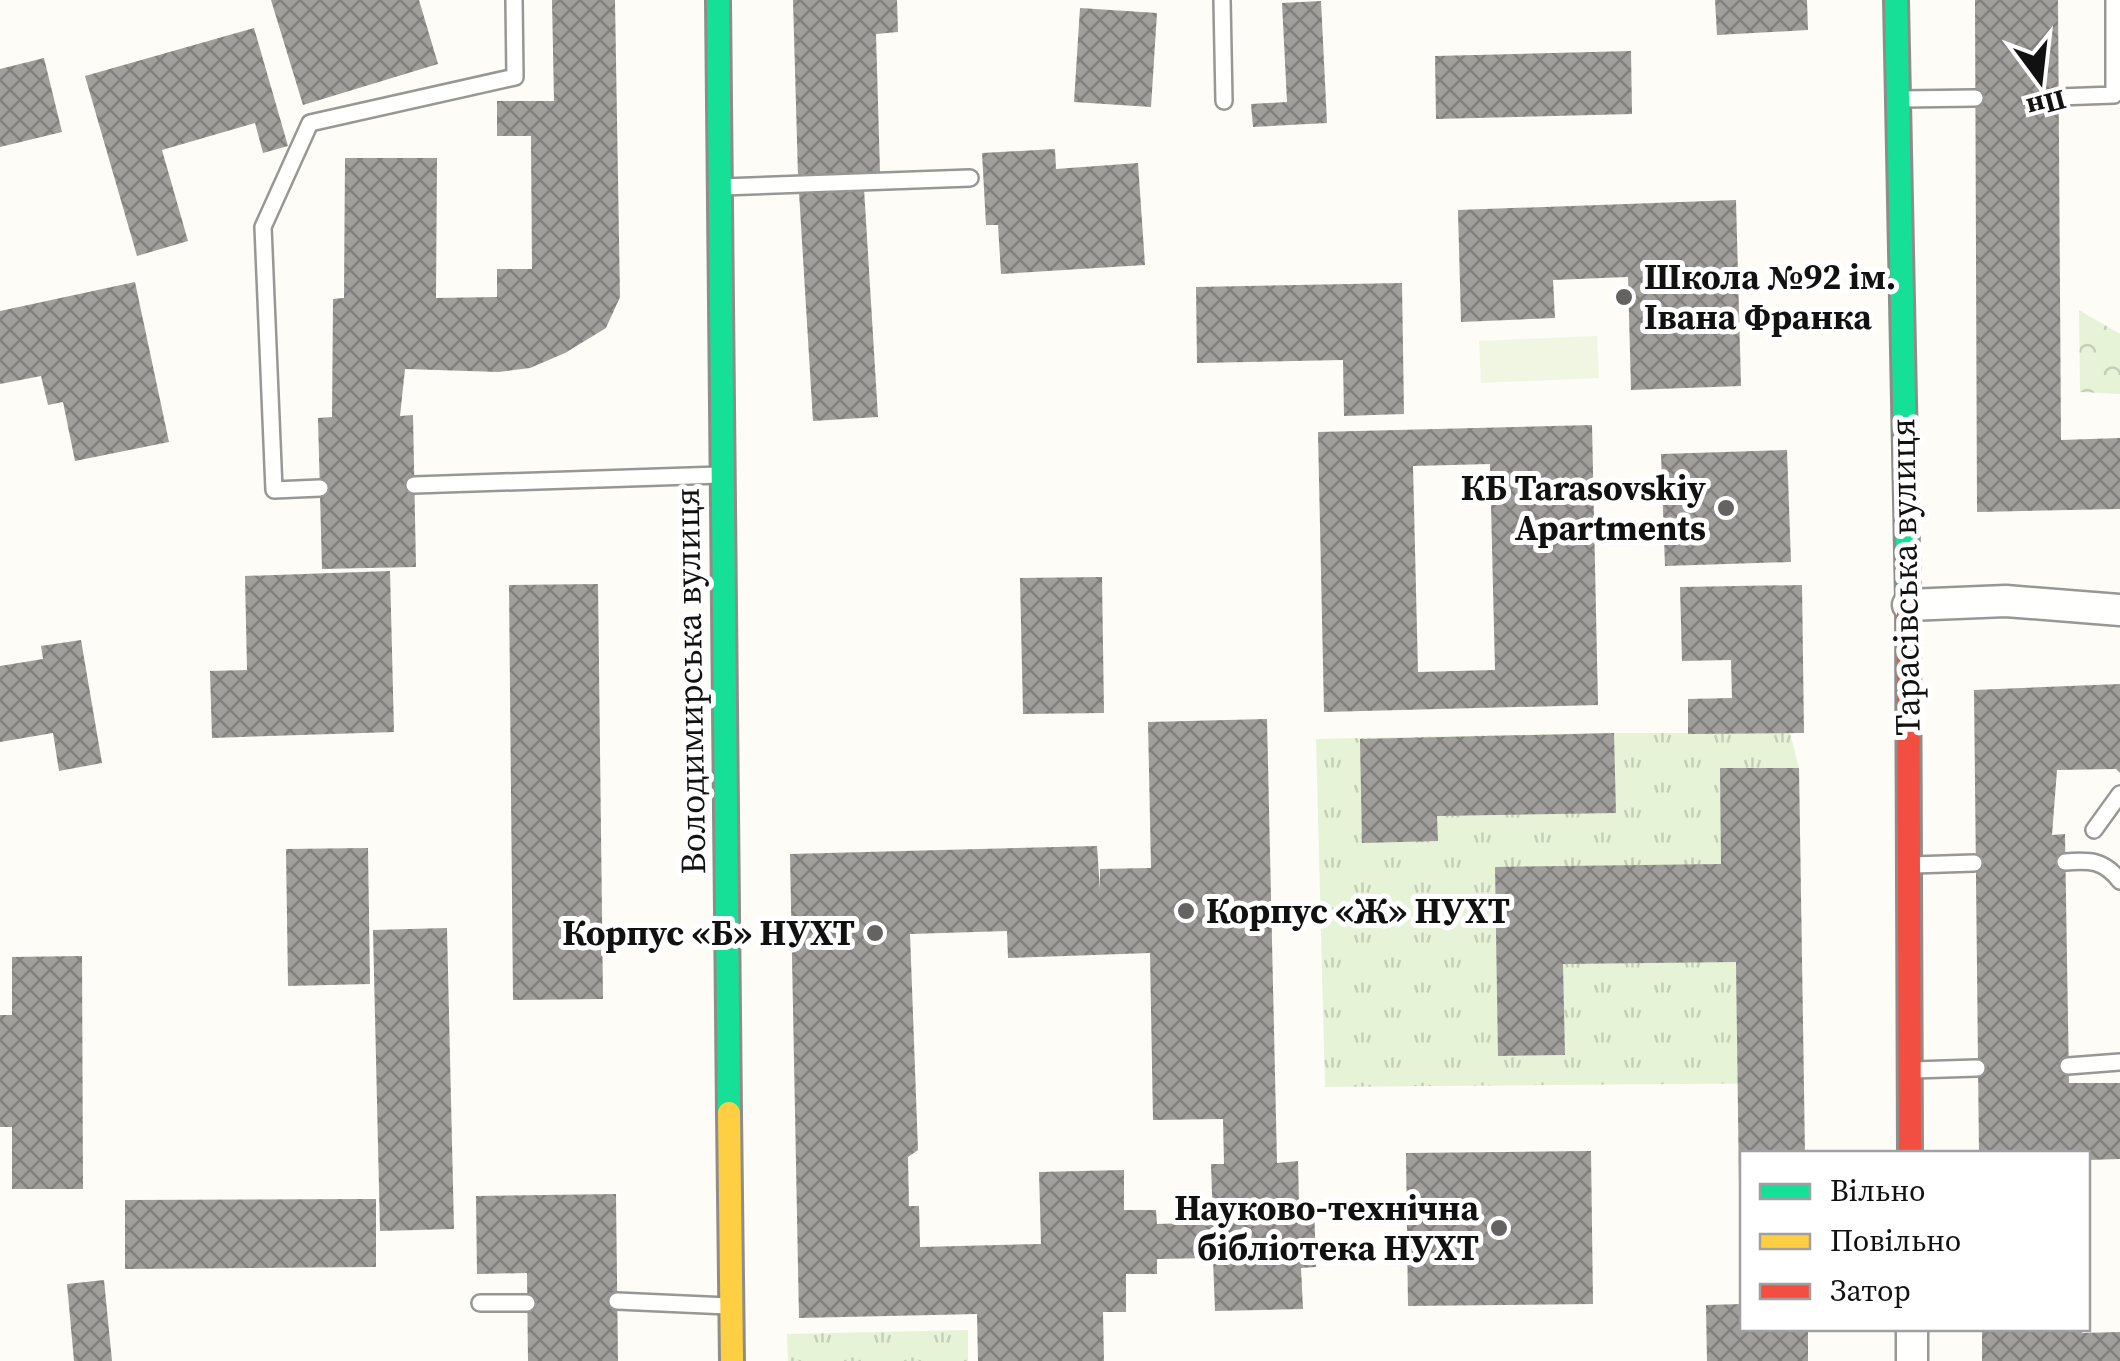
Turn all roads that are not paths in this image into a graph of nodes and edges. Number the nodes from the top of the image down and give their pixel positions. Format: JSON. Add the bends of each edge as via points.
{"nodes":[{"id":1,"x":514,"y":0,"type":"edge"},
{"id":2,"x":718,"y":0,"type":"edge"},
{"id":3,"x":1222,"y":0,"type":"edge"},
{"id":4,"x":1896,"y":0,"type":"edge"},
{"id":5,"x":2114,"y":0,"type":"edge"},
{"id":6,"x":2058,"y":96,"type":"dead end"},
{"id":7,"x":1975,"y":98,"type":"dead end"},
{"id":8,"x":1898,"y":99,"type":"junction"},
{"id":9,"x":1224,"y":101,"type":"dead end"},
{"id":10,"x":970,"y":178,"type":"dead end"},
{"id":11,"x":720,"y":187,"type":"junction"},
{"id":12,"x":722,"y":475,"type":"junction"},
{"id":13,"x":414,"y":485,"type":"dead end"},
{"id":14,"x":320,"y":488,"type":"dead end"},
{"id":15,"x":1908,"y":604,"type":"junction"},
{"id":16,"x":2120,"y":610,"type":"edge"},
{"id":17,"x":2120,"y":794,"type":"edge"},
{"id":18,"x":2094,"y":830,"type":"dead end"},
{"id":19,"x":2065,"y":862,"type":"dead end"},
{"id":20,"x":1974,"y":864,"type":"dead end"},
{"id":21,"x":1908,"y":865,"type":"junction"},
{"id":22,"x":2120,"y":881,"type":"edge"},
{"id":23,"x":2120,"y":1062,"type":"edge"},
{"id":24,"x":2068,"y":1066,"type":"dead end"},
{"id":25,"x":1977,"y":1068,"type":"dead end"},
{"id":26,"x":1909,"y":1070,"type":"junction"},
{"id":27,"x":1910,"y":1151,"type":"edge"},
{"id":28,"x":617,"y":1301,"type":"dead end"},
{"id":29,"x":528,"y":1303,"type":"dead end"},
{"id":30,"x":480,"y":1304,"type":"dead end"},
{"id":31,"x":732,"y":1306,"type":"junction"},
{"id":32,"x":1912,"y":1331,"type":"edge"},
{"id":33,"x":732,"y":1361,"type":"edge"},
{"id":34,"x":1912,"y":1361,"type":"edge"}],
"edges":[{"from":1,"to":14,"type":"lane","via":[[515,77],[310,123],[263,228],[274,490]]},
{"from":2,"to":11,"type":"street","name":"Володимирська вулиця"},
{"from":3,"to":9,"type":"lane"},
{"from":4,"to":8,"type":"street","name":"Тарасівська вулиця"},
{"from":5,"to":6,"type":"lane","via":[[2114,95]]},
{"from":7,"to":8,"type":"lane"},
{"from":8,"to":15,"type":"street","name":"Тарасівська вулиця"},
{"from":10,"to":11,"type":"lane"},
{"from":11,"to":12,"type":"street","name":"Володимирська вулиця"},
{"from":12,"to":13,"type":"lane"},
{"from":12,"to":31,"type":"street","name":"Володимирська вулиця"},
{"from":15,"to":16,"type":"street"},
{"from":15,"to":21,"type":"street","name":"Тарасівська вулиця"},
{"from":17,"to":18,"type":"lane"},
{"from":19,"to":22,"type":"lane","via":[[2108,866]]},
{"from":20,"to":21,"type":"lane"},
{"from":21,"to":26,"type":"street","name":"Тарасівська вулиця"},
{"from":23,"to":24,"type":"lane"},
{"from":25,"to":26,"type":"lane"},
{"from":26,"to":27,"type":"street","name":"Тарасівська вулиця"},
{"from":28,"to":31,"type":"lane"},
{"from":29,"to":30,"type":"lane"},
{"from":31,"to":33,"type":"street","name":"Володимирська вулиця"},
{"from":32,"to":34,"type":"street"}]}
